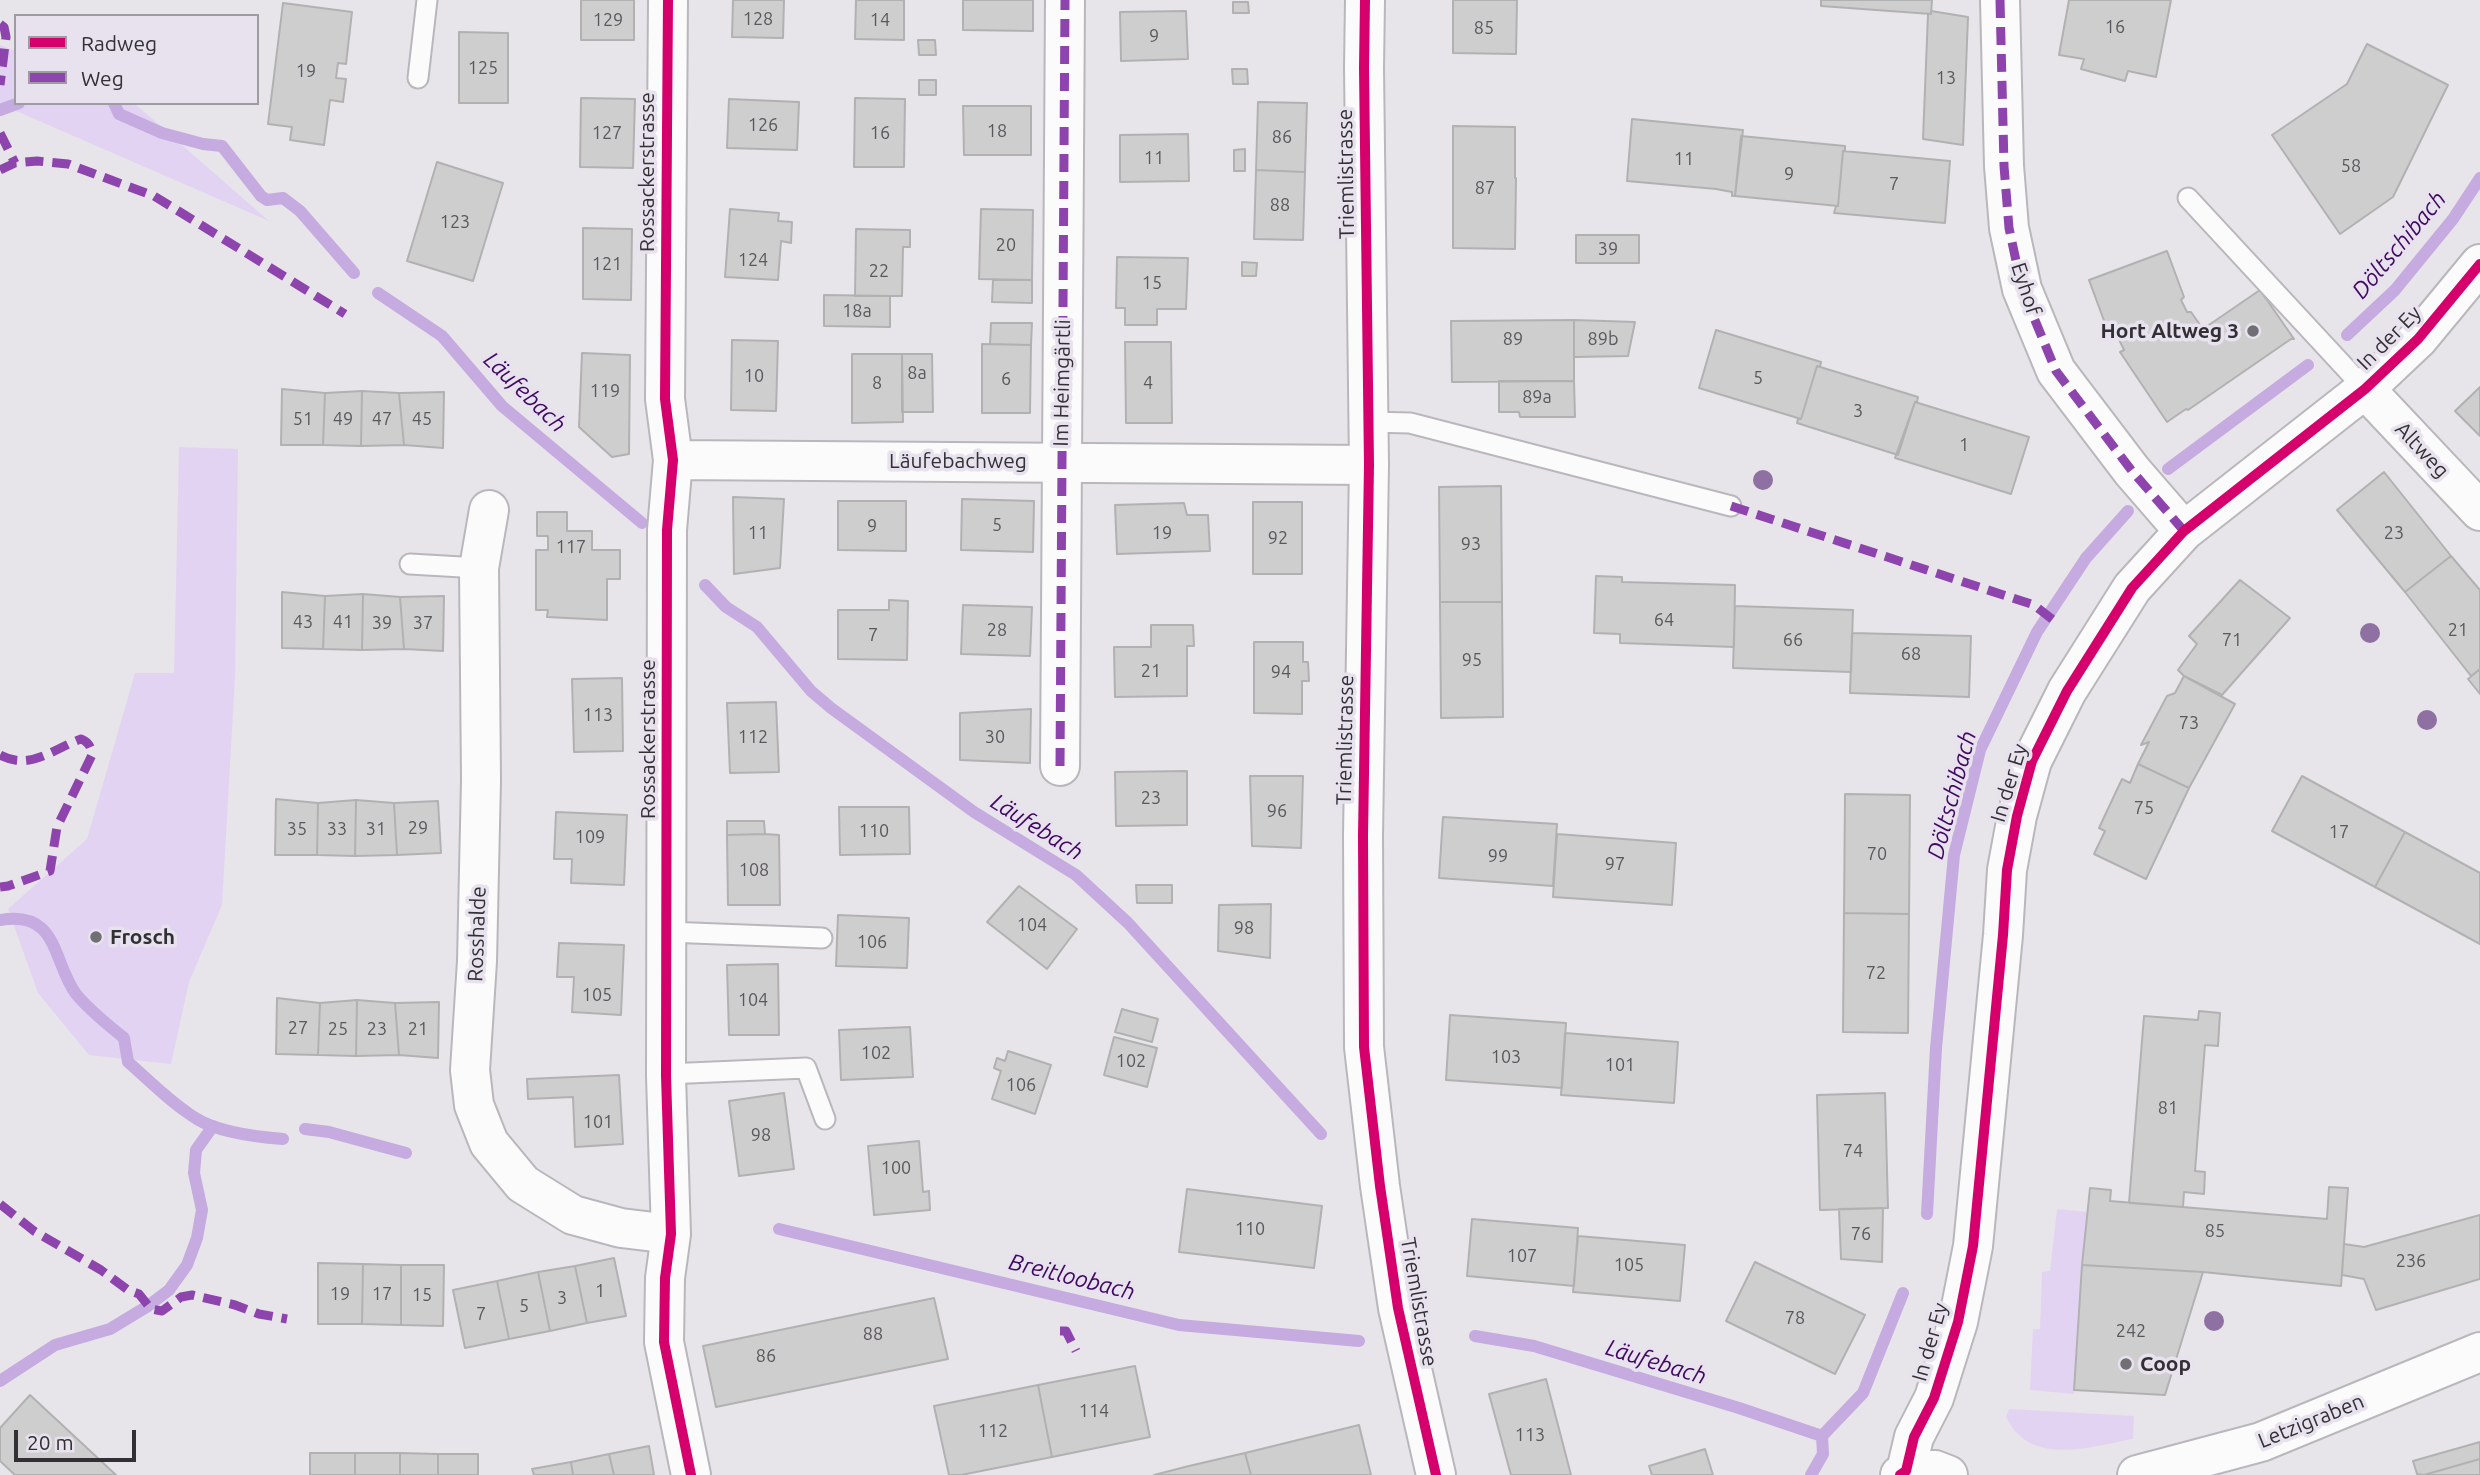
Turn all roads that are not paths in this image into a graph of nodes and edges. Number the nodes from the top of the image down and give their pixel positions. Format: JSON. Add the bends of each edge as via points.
{"nodes":[{"id":1,"x":427,"y":0,"type":"edge"},
{"id":2,"x":668,"y":0,"type":"edge"},
{"id":3,"x":1065,"y":0,"type":"edge"},
{"id":4,"x":1365,"y":0,"type":"edge"},
{"id":5,"x":2000,"y":0,"type":"edge"},
{"id":6,"x":418,"y":78,"type":"dead end"},
{"id":7,"x":2188,"y":198,"type":"dead end"},
{"id":8,"x":2480,"y":264,"type":"edge"},
{"id":9,"x":2365,"y":389,"type":"junction"},
{"id":10,"x":1368,"y":422,"type":"junction"},
{"id":11,"x":673,"y":460,"type":"junction"},
{"id":12,"x":1061,"y":462,"type":"junction"},
{"id":13,"x":1369,"y":465,"type":"junction"},
{"id":14,"x":1731,"y":506,"type":"dead end"},
{"id":15,"x":489,"y":510,"type":"dead end"},
{"id":16,"x":2480,"y":511,"type":"edge"},
{"id":17,"x":2184,"y":531,"type":"junction"},
{"id":18,"x":410,"y":564,"type":"dead end"},
{"id":19,"x":479,"y":568,"type":"junction"},
{"id":20,"x":1060,"y":765,"type":"dead end"},
{"id":21,"x":667,"y":932,"type":"junction"},
{"id":22,"x":822,"y":937,"type":"dead end"},
{"id":23,"x":666,"y":1074,"type":"junction"},
{"id":24,"x":825,"y":1119,"type":"dead end"},
{"id":25,"x":671,"y":1234,"type":"junction"},
{"id":26,"x":2480,"y":1352,"type":"edge"},
{"id":27,"x":2208,"y":1467,"type":"edge"},
{"id":28,"x":1903,"y":1473,"type":"edge"},
{"id":29,"x":691,"y":1475,"type":"edge"},
{"id":30,"x":1436,"y":1475,"type":"edge"},
{"id":31,"x":1948,"y":1475,"type":"edge"},
{"id":32,"x":2137,"y":1475,"type":"edge"}],
"edges":[{"from":1,"to":6,"type":"lane"},
{"from":2,"to":11,"type":"street","name":"Rossackerstrasse","via":[[665,399]]},
{"from":3,"to":12,"type":"street","name":"Im Heimgärtli"},
{"from":4,"to":10,"type":"street","name":"Triemlistrasse"},
{"from":5,"to":17,"type":"street","name":"Eyhof","via":[[2004,166],[2009,229],[2022,289],[2056,371]]},
{"from":7,"to":9,"type":"lane"},
{"from":8,"to":9,"type":"street","name":"In der Ey","via":[[2418,339]]},
{"from":9,"to":16,"type":"street","name":"Altweg"},
{"from":9,"to":17,"type":"street","name":"In der Ey"},
{"from":10,"to":13,"type":"street","name":"Triemlistrasse"},
{"from":10,"to":14,"type":"lane","via":[[1410,423]]},
{"from":11,"to":12,"type":"street","name":"Läufebachweg"},
{"from":11,"to":21,"type":"street","name":"Rossackerstrasse","via":[[667,530]]},
{"from":12,"to":13,"type":"street","name":"Läufebachweg"},
{"from":12,"to":20,"type":"street","name":"Im Heimgärtli"},
{"from":13,"to":30,"type":"street","name":"Triemlistrasse","via":[[1364,1047],[1398,1308]]},
{"from":15,"to":19,"type":"street","name":"Rosshalde"},
{"from":17,"to":28,"type":"street","name":"In der Ey","via":[[2132,588],[2111,619],[2032,761],[2007,870],[1973,1247],[1958,1322]]},
{"from":18,"to":19,"type":"lane"},
{"from":19,"to":25,"type":"street","name":"Rosshalde","via":[[481,808],[470,1070],[474,1105],[489,1143],[523,1184],[573,1215],[621,1228]]},
{"from":21,"to":22,"type":"lane"},
{"from":21,"to":23,"type":"street","name":"Rossackerstrasse"},
{"from":23,"to":24,"type":"lane","via":[[806,1068]]},
{"from":23,"to":25,"type":"street","name":"Rossackerstrasse"},
{"from":25,"to":29,"type":"street","name":"Rossackerstrasse","via":[[664,1342]]},
{"from":26,"to":27,"type":"street","name":"Letzigraben"},
{"from":27,"to":32,"type":"street","name":"Letzigraben"},
{"from":28,"to":31,"type":"street","via":[[1935,1470]]}]}
